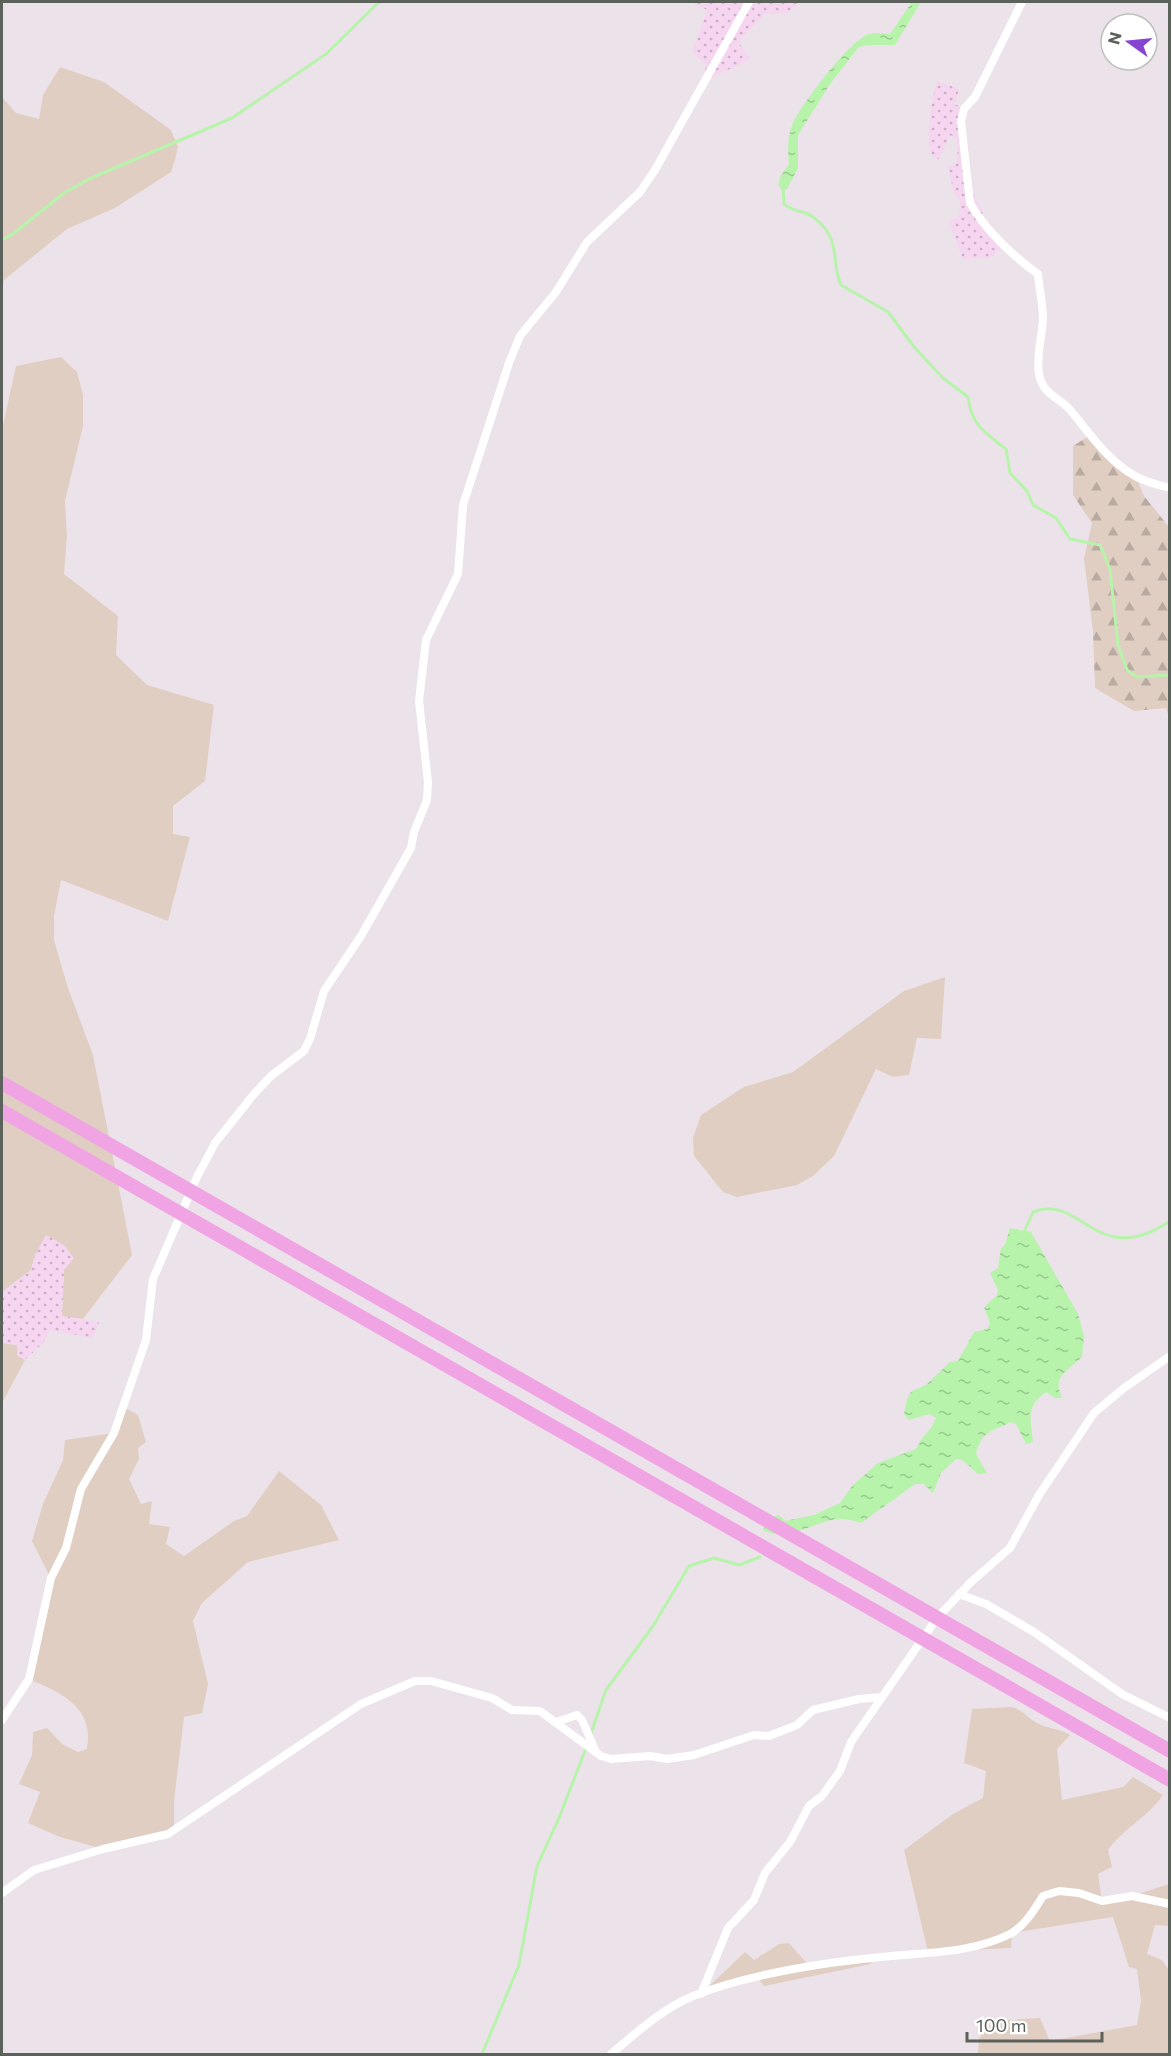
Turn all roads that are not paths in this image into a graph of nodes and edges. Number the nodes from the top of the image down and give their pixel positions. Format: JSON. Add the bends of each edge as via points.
{"nodes":[{"id":1,"x":749,"y":2,"type":"edge"},
{"id":2,"x":1022,"y":2,"type":"edge"},
{"id":3,"x":1170,"y":488,"type":"edge"},
{"id":4,"x":2,"y":1083,"type":"edge"},
{"id":5,"x":2,"y":1111,"type":"edge"},
{"id":6,"x":191,"y":1192,"type":"junction"},
{"id":7,"x":181,"y":1213,"type":"junction"},
{"id":8,"x":1170,"y":1356,"type":"edge"},
{"id":9,"x":959,"y":1594,"type":"junction"},
{"id":10,"x":937,"y":1618,"type":"junction"},
{"id":11,"x":922,"y":1639,"type":"junction"},
{"id":12,"x":881,"y":1697,"type":"junction"},
{"id":13,"x":1170,"y":1718,"type":"edge"},
{"id":14,"x":2,"y":1720,"type":"edge"},
{"id":15,"x":556,"y":1722,"type":"junction"},
{"id":16,"x":1170,"y":1751,"type":"edge"},
{"id":17,"x":597,"y":1754,"type":"junction"},
{"id":18,"x":1170,"y":1780,"type":"edge"},
{"id":19,"x":2,"y":1893,"type":"edge"},
{"id":20,"x":1170,"y":1904,"type":"edge"},
{"id":21,"x":701,"y":1994,"type":"junction"},
{"id":22,"x":611,"y":2055,"type":"edge"}],
"edges":[{"from":1,"to":6,"type":"street","via":[[640,192],[587,243],[520,336],[463,506],[458,574],[426,640],[419,701],[427,791],[411,848],[361,936],[324,990],[304,1051],[271,1076],[214,1143]]},
{"from":2,"to":3,"type":"street","via":[[975,98],[964,109],[961,121],[970,203],[1011,251],[1038,273],[1043,316],[1038,363],[1045,388],[1070,409],[1089,436],[1117,463],[1136,477]]},
{"from":4,"to":6,"type":"highway"},
{"from":5,"to":7,"type":"highway"},
{"from":6,"to":7,"type":"street"},
{"from":6,"to":10,"type":"highway"},
{"from":7,"to":11,"type":"highway"},
{"from":7,"to":14,"type":"street","via":[[153,1279],[146,1340],[114,1433],[81,1489],[66,1548],[51,1578],[29,1678]]},
{"from":8,"to":9,"type":"street","via":[[1094,1413],[1039,1495],[1010,1548]]},
{"from":9,"to":10,"type":"street"},
{"from":9,"to":13,"type":"street","via":[[986,1604],[1034,1632],[1122,1694]]},
{"from":10,"to":11,"type":"street"},
{"from":10,"to":16,"type":"highway"},
{"from":11,"to":12,"type":"street"},
{"from":11,"to":18,"type":"highway"},
{"from":12,"to":17,"type":"street","via":[[813,1710],[797,1725],[769,1736],[754,1735],[694,1755],[611,1759]]},
{"from":12,"to":21,"type":"street","via":[[851,1742],[840,1771],[822,1796],[809,1806],[790,1842],[765,1873],[754,1900],[728,1928]]},
{"from":15,"to":17,"type":"street"},
{"from":15,"to":17,"type":"street","via":[[577,1715]]},
{"from":15,"to":19,"type":"street","via":[[540,1711],[512,1710],[492,1698],[431,1681],[415,1681],[362,1704],[168,1834],[34,1870]]},
{"from":20,"to":21,"type":"street","via":[[1132,1896],[1102,1901],[1059,1891],[1043,1896],[1030,1917],[1012,1933],[968,1949],[834,1962]]},
{"from":21,"to":22,"type":"street","via":[[659,2015]]}]}
